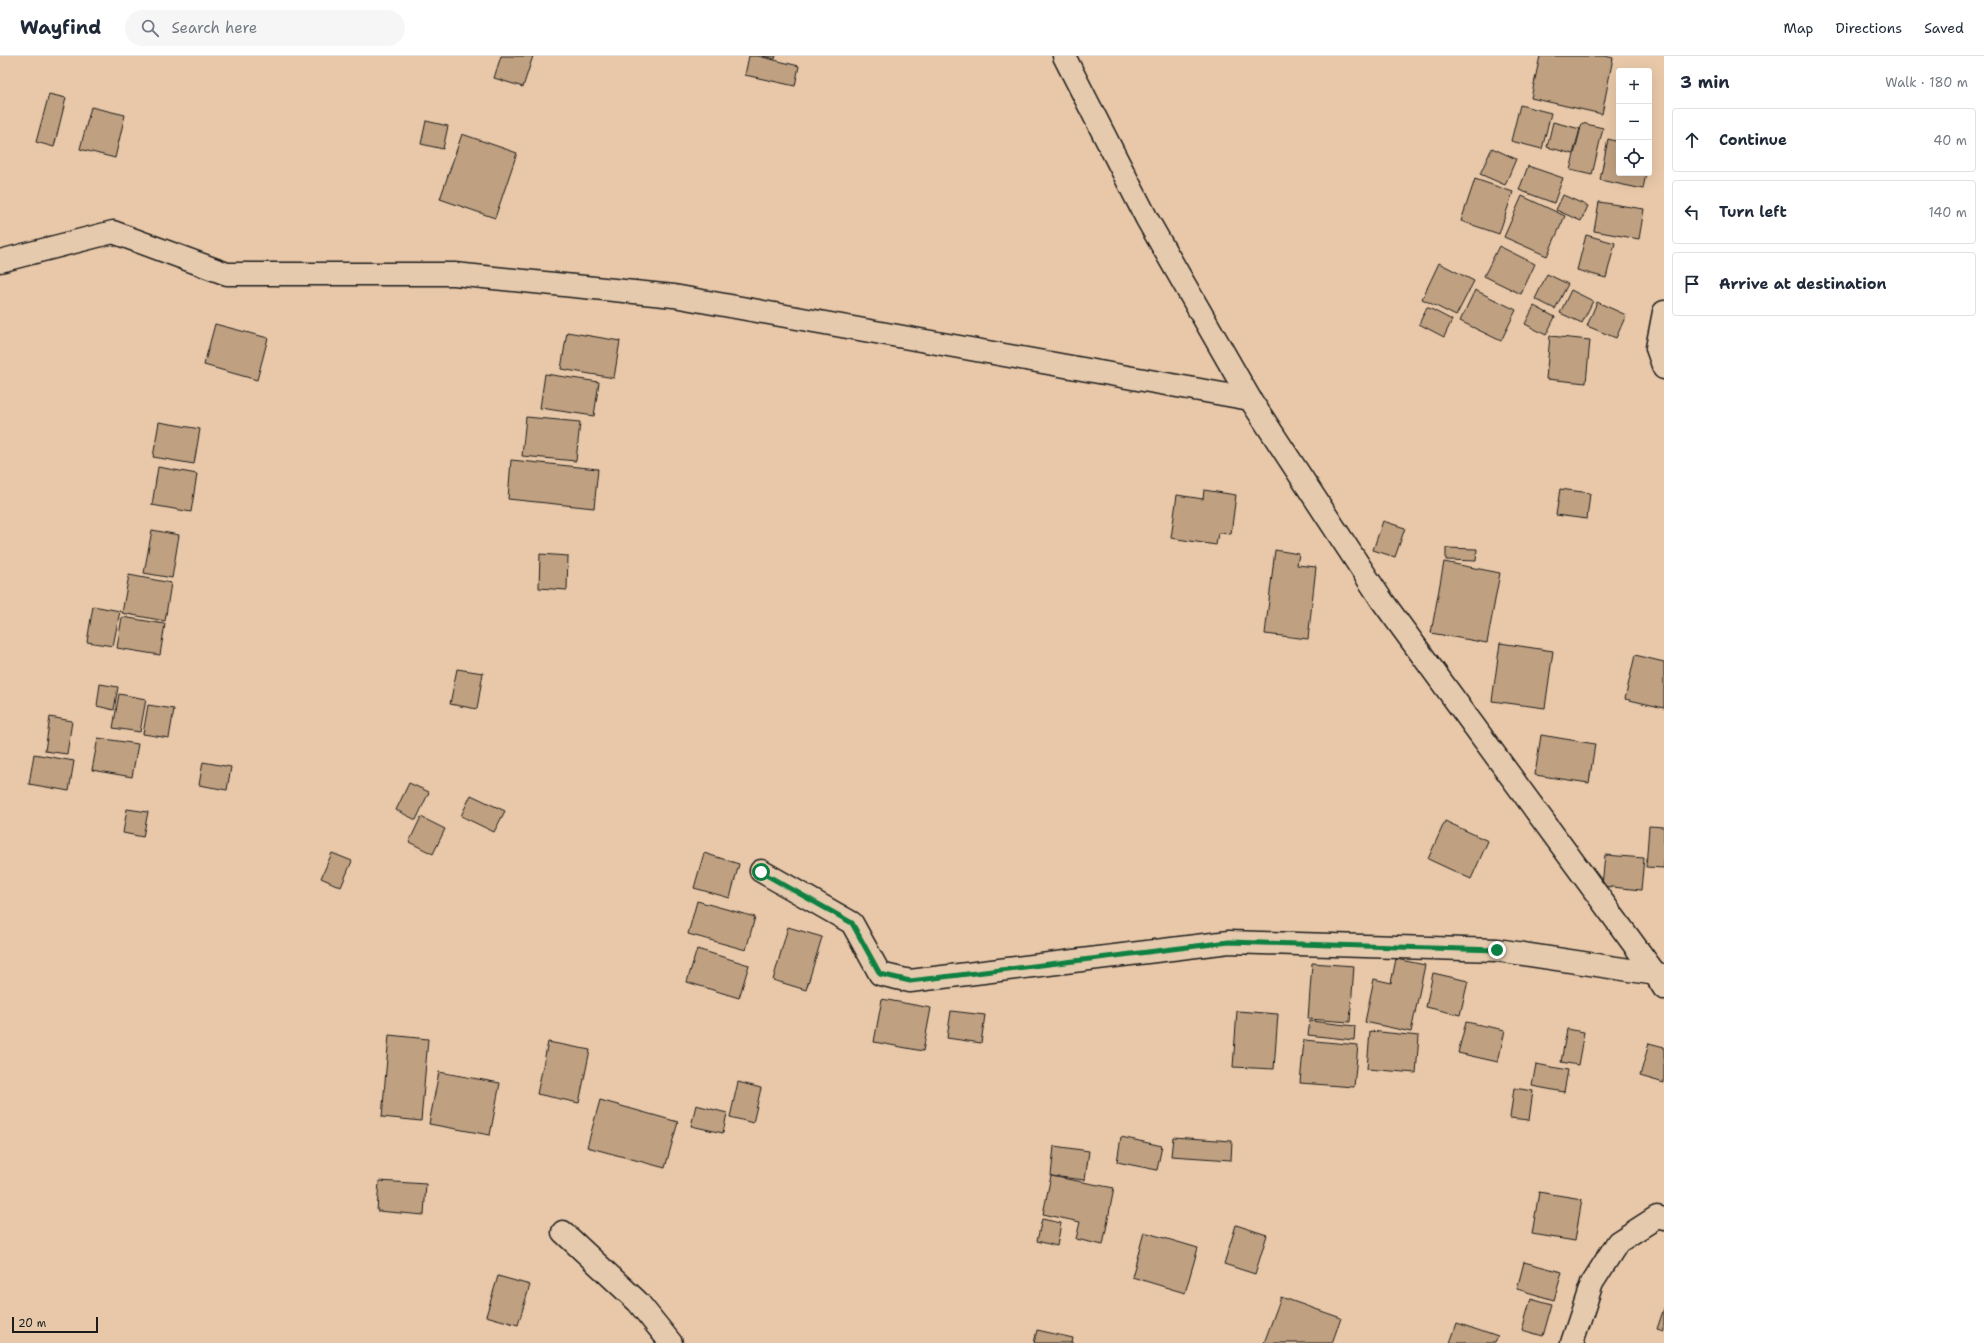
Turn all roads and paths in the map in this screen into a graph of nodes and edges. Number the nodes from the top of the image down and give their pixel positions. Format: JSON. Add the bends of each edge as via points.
{"nodes":[{"id":1,"x":1064,"y":56,"type":"edge"},
{"id":2,"x":0,"y":261,"type":"edge"},
{"id":3,"x":1664,"y":312,"type":"edge"},
{"id":4,"x":1664,"y":368,"type":"edge"},
{"id":5,"x":1250,"y":399,"type":"junction"},
{"id":6,"x":761,"y":872,"type":"dead end"},
{"id":7,"x":1661,"y":978,"type":"edge"},
{"id":8,"x":1664,"y":1219,"type":"edge"},
{"id":9,"x":563,"y":1232,"type":"dead end"},
{"id":10,"x":671,"y":1343,"type":"edge"},
{"id":11,"x":1572,"y":1343,"type":"edge"}],
"edges":[{"from":1,"to":5,"type":"street","via":[[1147,219]]},
{"from":2,"to":5,"type":"street","via":[[113,232],[227,274],[454,274],[674,296]]},
{"from":3,"to":4,"type":"street","via":[[1657,348]]},
{"from":5,"to":7,"type":"street","via":[[1381,599]]},
{"from":6,"to":7,"type":"street","via":[[852,923],[880,974],[910,981],[1229,942],[1497,950]]},
{"from":8,"to":11,"type":"street","via":[[1657,1217],[1618,1242],[1592,1283]]},
{"from":9,"to":10,"type":"street","via":[[638,1302]]}]}
